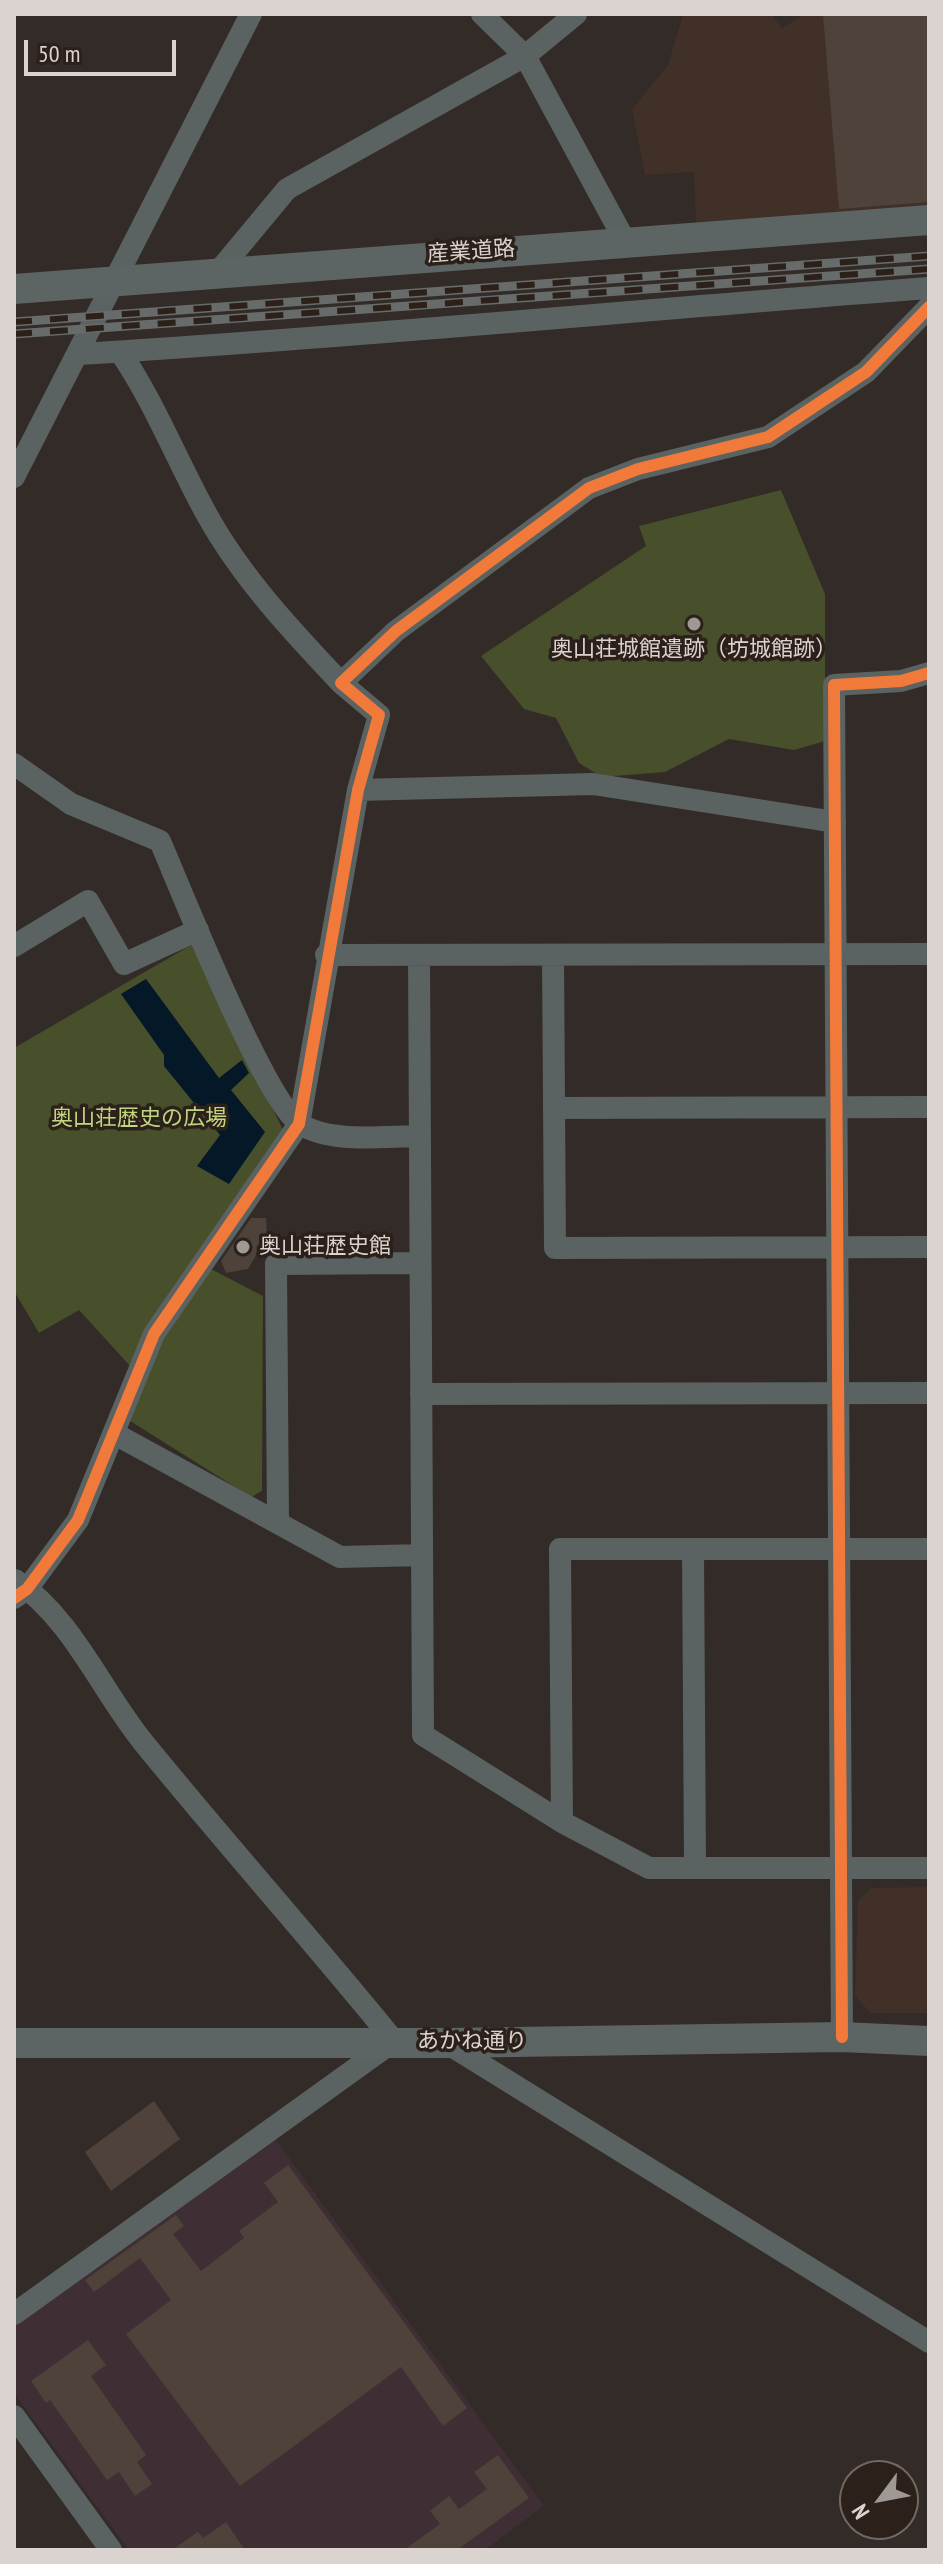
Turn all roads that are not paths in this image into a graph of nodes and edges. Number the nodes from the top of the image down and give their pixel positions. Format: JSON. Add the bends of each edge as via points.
{"nodes":[{"id":1,"x":251,"y":14,"type":"edge"},
{"id":2,"x":482,"y":14,"type":"edge"},
{"id":3,"x":576,"y":14,"type":"edge"},
{"id":4,"x":525,"y":56,"type":"junction"},
{"id":5,"x":929,"y":220,"type":"edge"},
{"id":6,"x":625,"y":241,"type":"junction"},
{"id":7,"x":218,"y":272,"type":"junction"},
{"id":8,"x":111,"y":281,"type":"junction"},
{"id":9,"x":929,"y":288,"type":"edge"},
{"id":10,"x":14,"y":289,"type":"edge"},
{"id":11,"x":929,"y":307,"type":"edge"},
{"id":12,"x":120,"y":352,"type":"junction"},
{"id":13,"x":78,"y":354,"type":"junction"},
{"id":14,"x":14,"y":477,"type":"edge"},
{"id":15,"x":929,"y":673,"type":"edge"},
{"id":16,"x":341,"y":683,"type":"junction"},
{"id":17,"x":14,"y":764,"type":"edge"},
{"id":18,"x":358,"y":790,"type":"junction"},
{"id":19,"x":835,"y":822,"type":"junction"},
{"id":20,"x":198,"y":930,"type":"junction"},
{"id":21,"x":14,"y":946,"type":"edge"},
{"id":22,"x":835,"y":954,"type":"junction"},
{"id":23,"x":929,"y":954,"type":"edge"},
{"id":24,"x":326,"y":955,"type":"junction"},
{"id":25,"x":419,"y":955,"type":"junction"},
{"id":26,"x":553,"y":955,"type":"junction"},
{"id":27,"x":929,"y":1107,"type":"edge"},
{"id":28,"x":554,"y":1108,"type":"junction"},
{"id":29,"x":836,"y":1108,"type":"junction"},
{"id":30,"x":299,"y":1124,"type":"junction"},
{"id":31,"x":420,"y":1136,"type":"junction"},
{"id":32,"x":929,"y":1247,"type":"edge"},
{"id":33,"x":837,"y":1248,"type":"junction"},
{"id":34,"x":420,"y":1263,"type":"junction"},
{"id":35,"x":838,"y":1393,"type":"junction"},
{"id":36,"x":929,"y":1393,"type":"edge"},
{"id":37,"x":421,"y":1394,"type":"junction"},
{"id":38,"x":115,"y":1434,"type":"junction"},
{"id":39,"x":278,"y":1521,"type":"junction"},
{"id":40,"x":693,"y":1549,"type":"junction"},
{"id":41,"x":839,"y":1549,"type":"junction"},
{"id":42,"x":929,"y":1549,"type":"edge"},
{"id":43,"x":422,"y":1555,"type":"junction"},
{"id":44,"x":18,"y":1589,"type":"edge"},
{"id":45,"x":562,"y":1822,"type":"junction"},
{"id":46,"x":695,"y":1868,"type":"junction"},
{"id":47,"x":841,"y":1868,"type":"junction"},
{"id":48,"x":929,"y":1868,"type":"edge"},
{"id":49,"x":842,"y":2037,"type":"junction"},
{"id":50,"x":394,"y":2041,"type":"junction"},
{"id":51,"x":929,"y":2041,"type":"edge"},
{"id":52,"x":14,"y":2043,"type":"edge"},
{"id":53,"x":447,"y":2043,"type":"junction"},
{"id":54,"x":14,"y":2314,"type":"edge"},
{"id":55,"x":929,"y":2342,"type":"edge"},
{"id":56,"x":14,"y":2416,"type":"edge"},
{"id":57,"x":111,"y":2550,"type":"edge"}],
"edges":[{"from":1,"to":8,"type":"street"},
{"from":2,"to":4,"type":"street"},
{"from":3,"to":4,"type":"street"},
{"from":4,"to":6,"type":"street"},
{"from":4,"to":7,"type":"street","via":[[287,189]]},
{"from":5,"to":6,"type":"street","name":"産業道路"},
{"from":6,"to":7,"type":"street","name":"産業道路"},
{"from":7,"to":8,"type":"street","name":"産業道路"},
{"from":8,"to":10,"type":"street","name":"産業道路"},
{"from":8,"to":13,"type":"street"},
{"from":9,"to":12,"type":"street"},
{"from":11,"to":16,"type":"street","via":[[866,372],[768,437],[638,469],[589,488],[396,631]]},
{"from":12,"to":13,"type":"street"},
{"from":12,"to":16,"type":"street","via":[[146,390],[165,439],[207,516],[271,609]]},
{"from":13,"to":14,"type":"street"},
{"from":15,"to":19,"type":"street","via":[[901,681],[834,685]]},
{"from":16,"to":18,"type":"street","via":[[379,715]]},
{"from":17,"to":20,"type":"street","via":[[71,804],[160,841]]},
{"from":18,"to":19,"type":"street","via":[[593,784]]},
{"from":18,"to":24,"type":"street"},
{"from":19,"to":22,"type":"street"},
{"from":20,"to":21,"type":"street","via":[[124,964],[88,901]]},
{"from":20,"to":30,"type":"street","via":[[268,1082]]},
{"from":22,"to":23,"type":"street"},
{"from":22,"to":26,"type":"street"},
{"from":22,"to":29,"type":"street"},
{"from":24,"to":25,"type":"street"},
{"from":24,"to":30,"type":"street"},
{"from":25,"to":26,"type":"street"},
{"from":25,"to":31,"type":"street"},
{"from":26,"to":28,"type":"street"},
{"from":27,"to":29,"type":"street"},
{"from":28,"to":29,"type":"street"},
{"from":28,"to":33,"type":"street","via":[[555,1248]]},
{"from":29,"to":33,"type":"street"},
{"from":30,"to":31,"type":"street","via":[[337,1136]]},
{"from":30,"to":38,"type":"street","via":[[154,1334]]},
{"from":31,"to":34,"type":"street"},
{"from":32,"to":33,"type":"street"},
{"from":33,"to":35,"type":"street"},
{"from":34,"to":37,"type":"street"},
{"from":34,"to":39,"type":"street","via":[[276,1264]]},
{"from":35,"to":36,"type":"street"},
{"from":35,"to":37,"type":"street"},
{"from":35,"to":41,"type":"street"},
{"from":37,"to":43,"type":"street"},
{"from":38,"to":39,"type":"street"},
{"from":38,"to":44,"type":"street","via":[[78,1520]]},
{"from":39,"to":43,"type":"street","via":[[340,1557]]},
{"from":40,"to":41,"type":"street"},
{"from":40,"to":45,"type":"street","via":[[560,1549]]},
{"from":40,"to":46,"type":"street"},
{"from":41,"to":42,"type":"street"},
{"from":41,"to":47,"type":"street"},
{"from":43,"to":45,"type":"street","via":[[423,1735]]},
{"from":44,"to":50,"type":"street","via":[[76,1644],[141,1739]]},
{"from":45,"to":46,"type":"street","via":[[649,1868]]},
{"from":46,"to":47,"type":"street"},
{"from":47,"to":48,"type":"street"},
{"from":47,"to":49,"type":"street"},
{"from":49,"to":51,"type":"street","name":"あかね通り"},
{"from":49,"to":53,"type":"street","name":"あかね通り"},
{"from":50,"to":52,"type":"street","name":"あかね通り"},
{"from":50,"to":53,"type":"street","name":"あかね通り"},
{"from":50,"to":54,"type":"street"},
{"from":53,"to":55,"type":"street"},
{"from":56,"to":57,"type":"street"}]}
